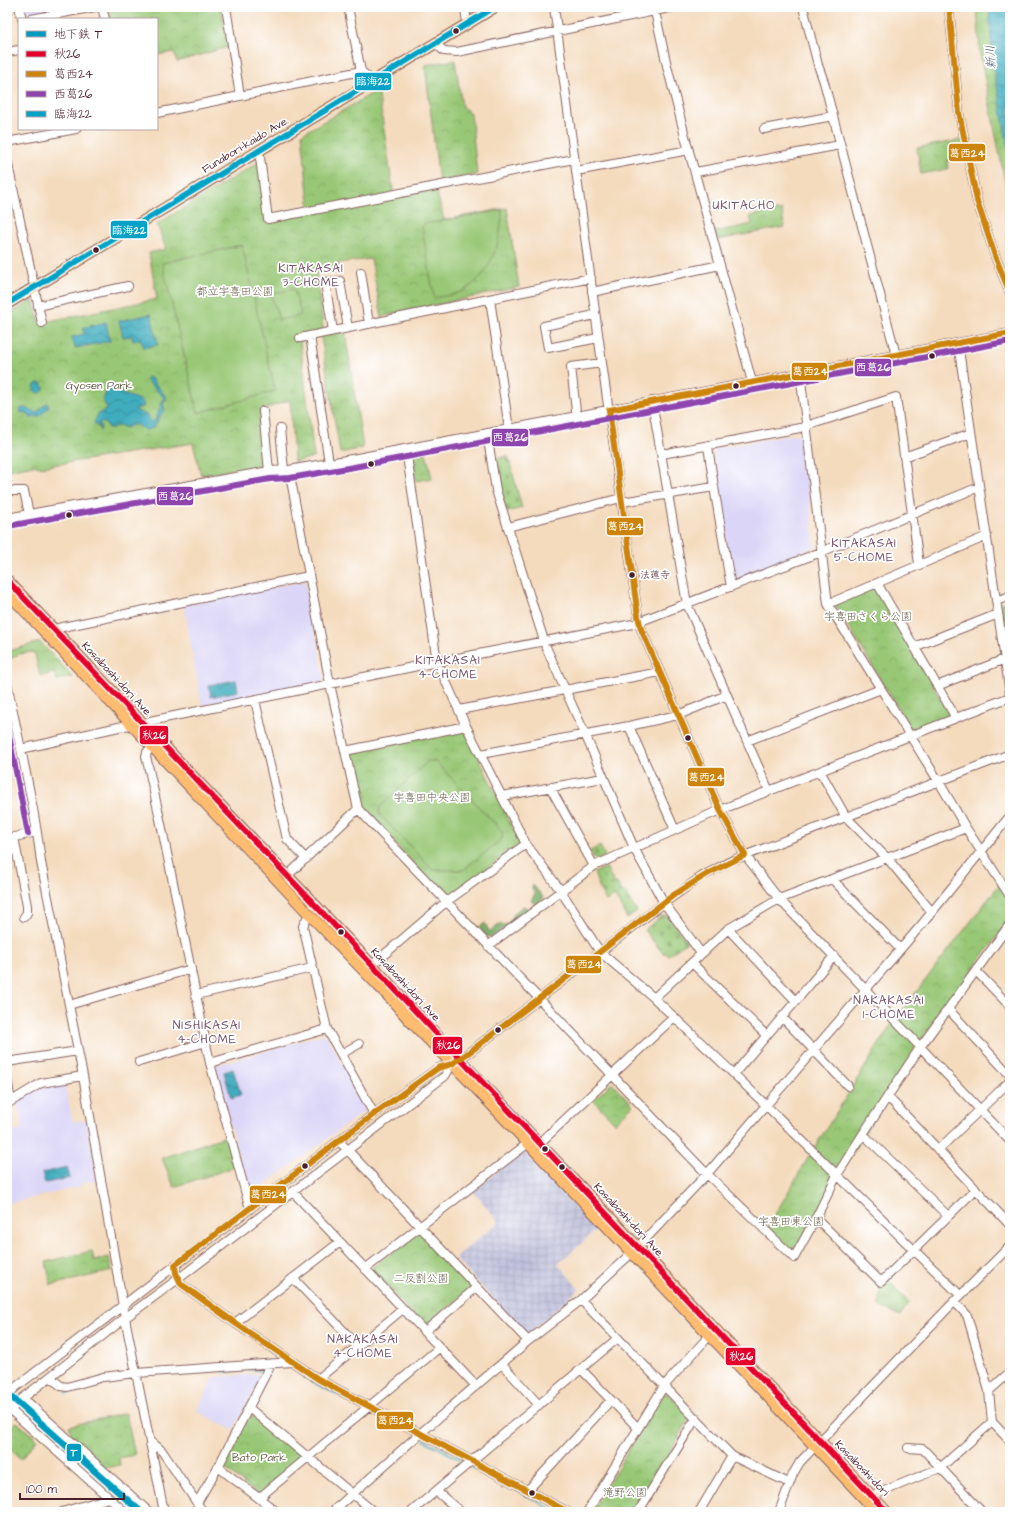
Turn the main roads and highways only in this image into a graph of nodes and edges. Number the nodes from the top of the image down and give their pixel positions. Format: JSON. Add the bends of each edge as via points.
{"nodes":[{"id":1,"x":495,"y":7,"type":"edge"},
{"id":2,"x":7,"y":304,"type":"edge"},
{"id":3,"x":7,"y":580,"type":"edge"},
{"id":4,"x":7,"y":592,"type":"edge"},
{"id":5,"x":155,"y":744,"type":"junction"},
{"id":6,"x":456,"y":1062,"type":"junction"},
{"id":7,"x":635,"y":1250,"type":"junction"},
{"id":8,"x":817,"y":1444,"type":"junction"},
{"id":9,"x":877,"y":1512,"type":"edge"},
{"id":10,"x":887,"y":1512,"type":"edge"}],
"edges":[{"from":1,"to":2,"type":"main road","name":"Funabori-kaido Ave."},
{"from":3,"to":5,"type":"main road","name":"Kasaibashi-dori Ave.","via":[[143,724]]},
{"from":4,"to":5,"type":"main road","name":"Kasaibashi-dori Ave.","via":[[131,725]]},
{"from":5,"to":6,"type":"main road","name":"Kasaibashi-dori Ave.","via":[[309,914]]},
{"from":5,"to":6,"type":"main road","name":"Kasaibashi-dori Ave.","via":[[287,876],[372,966]]},
{"from":6,"to":7,"type":"main road","name":"Kasaibashi-dori Ave.","via":[[540,1143]]},
{"from":6,"to":7,"type":"main road","name":"Kasaibashi-dori Ave.","via":[[527,1144]]},
{"from":7,"to":8,"type":"main road","name":"Kasaibashi-dori Ave."},
{"from":7,"to":8,"type":"main road","name":"Kasaibashi-dori Ave.","via":[[709,1336]]},
{"from":8,"to":9,"type":"main road","name":"Kasaibashi-dori"},
{"from":8,"to":10,"type":"main road","name":"Kasaibashi-dori"}]}
